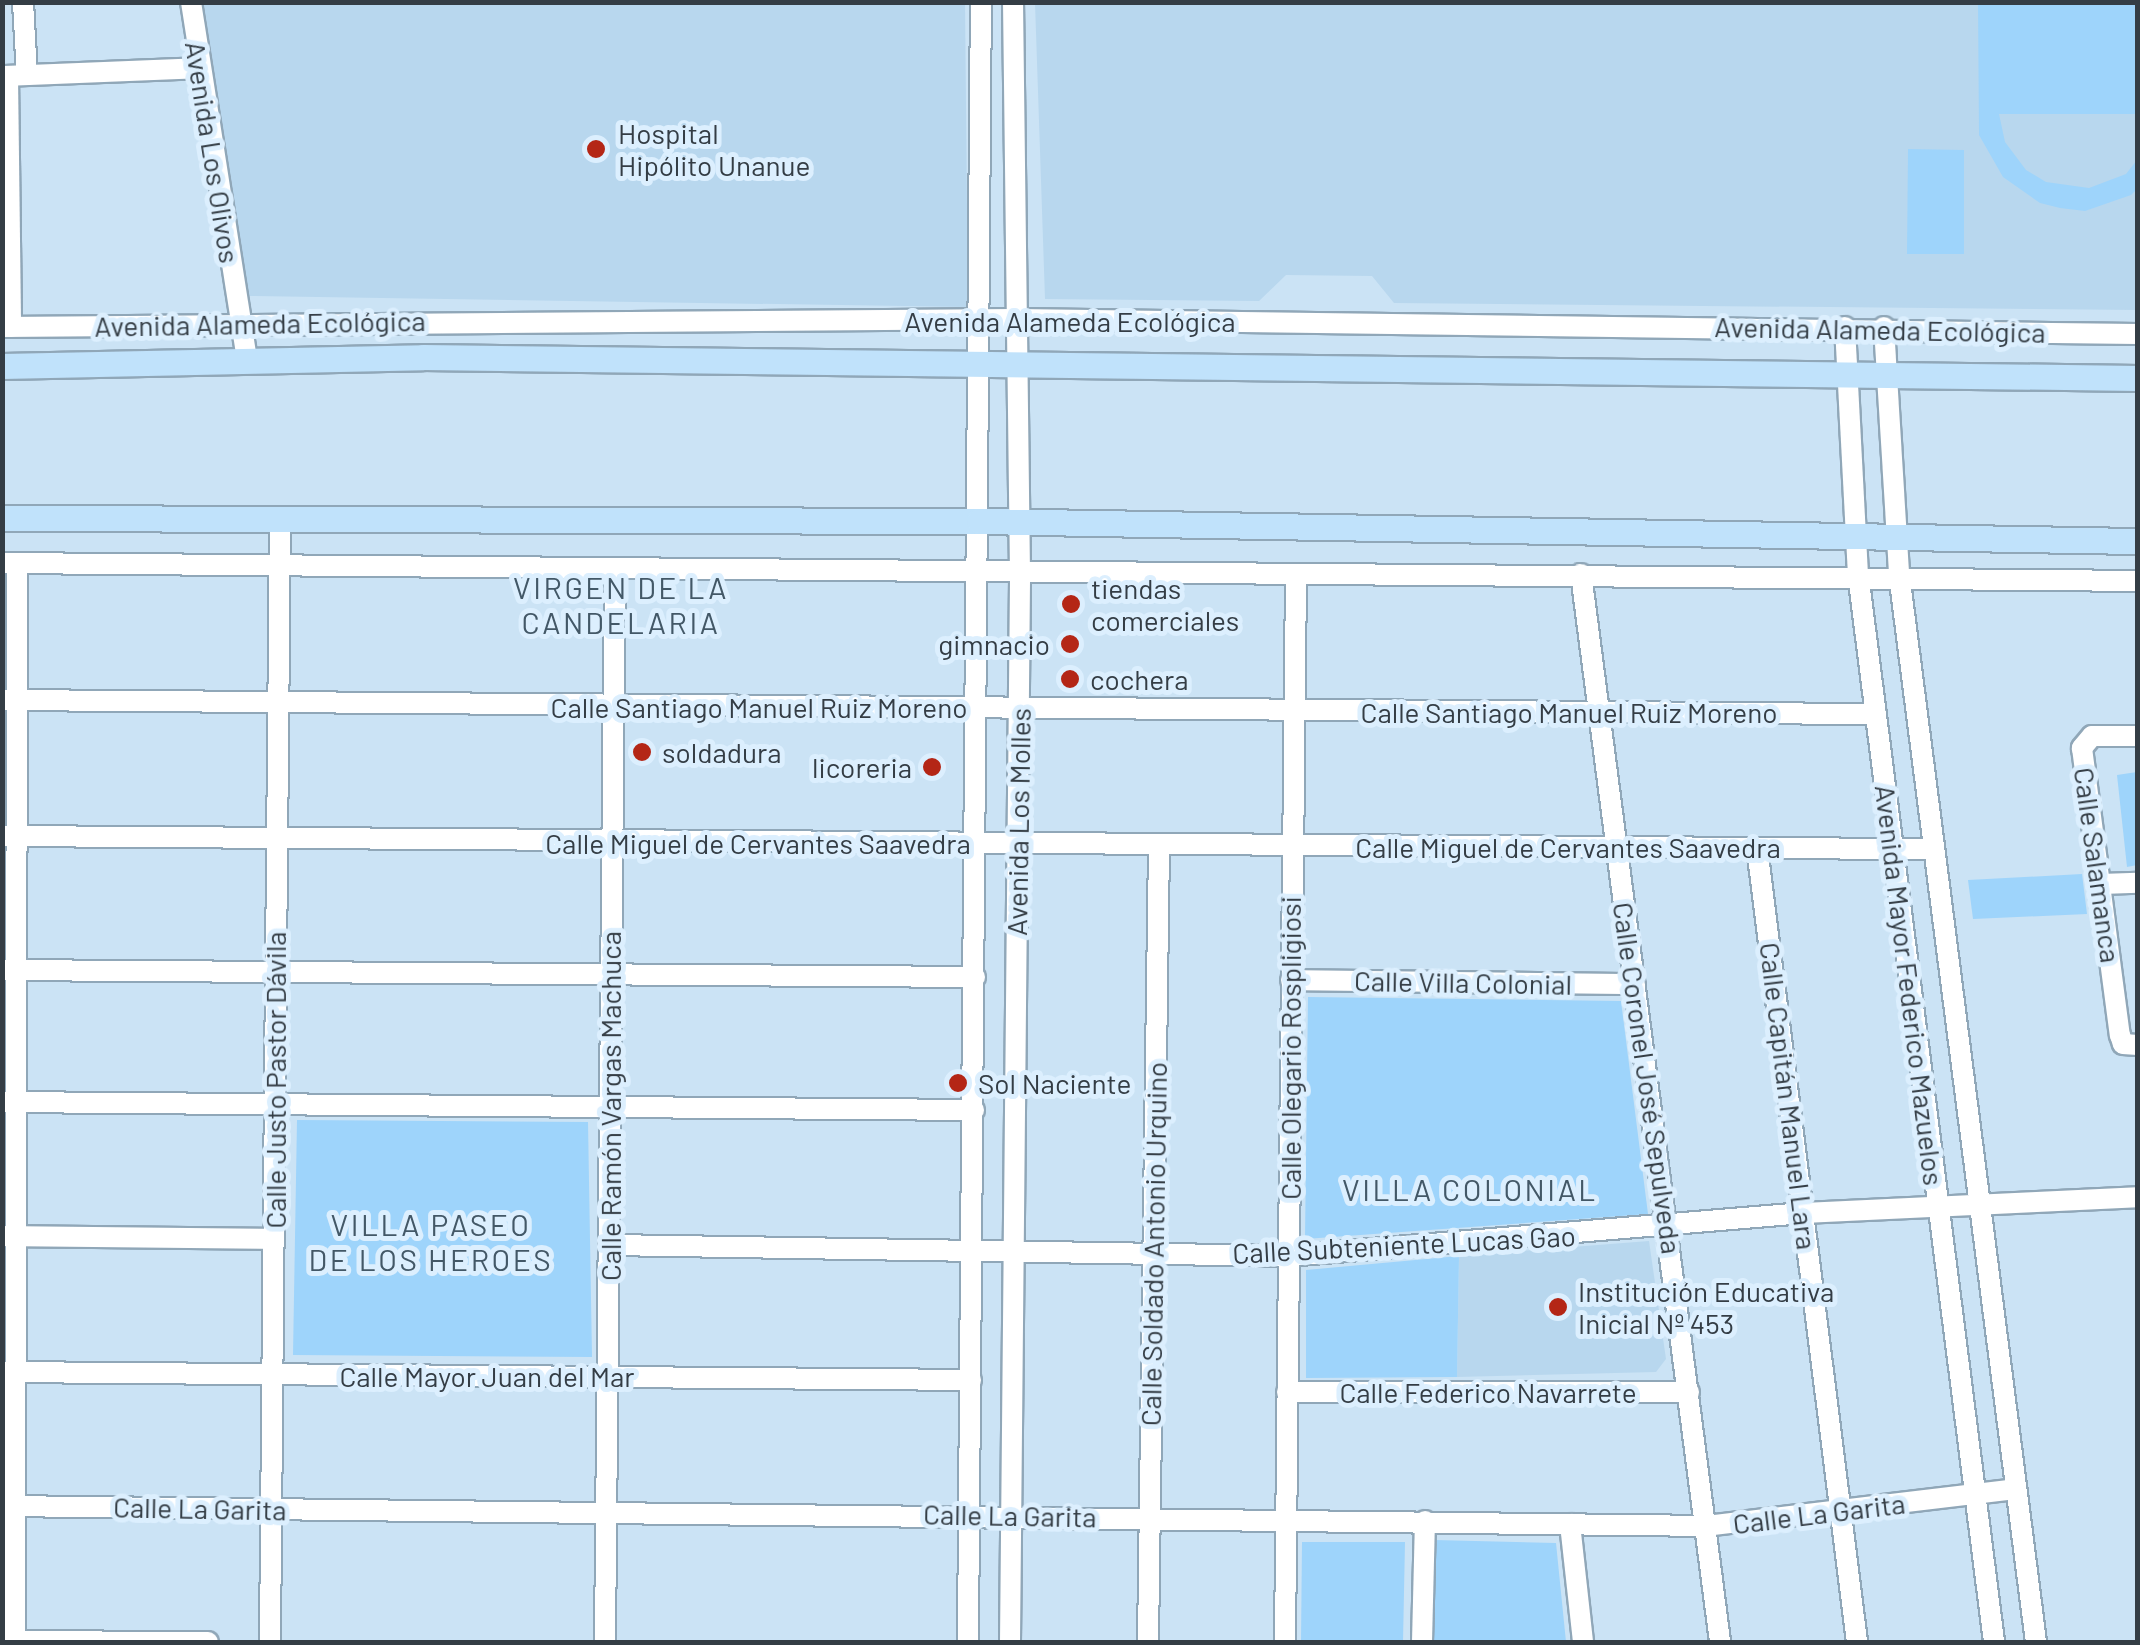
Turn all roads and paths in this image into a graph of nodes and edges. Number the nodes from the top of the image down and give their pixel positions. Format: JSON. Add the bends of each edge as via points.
{"nodes":[{"id":1,"x":24,"y":2,"type":"edge"},
{"id":2,"x":190,"y":2,"type":"edge"},
{"id":3,"x":980,"y":2,"type":"edge"},
{"id":4,"x":1013,"y":2,"type":"edge"},
{"id":5,"x":200,"y":68,"type":"junction"},
{"id":6,"x":13,"y":76,"type":"edge"},
{"id":7,"x":1017,"y":319,"type":"junction"},
{"id":8,"x":241,"y":320,"type":"junction"},
{"id":9,"x":980,"y":320,"type":"junction"},
{"id":10,"x":7,"y":327,"type":"edge"},
{"id":11,"x":1845,"y":327,"type":"junction"},
{"id":12,"x":1884,"y":327,"type":"junction"},
{"id":13,"x":2138,"y":334,"type":"edge"},
{"id":14,"x":247,"y":361,"type":"junction"},
{"id":15,"x":980,"y":364,"type":"junction"},
{"id":16,"x":1017,"y":364,"type":"junction"},
{"id":17,"x":2,"y":366,"type":"edge"},
{"id":18,"x":1848,"y":374,"type":"junction"},
{"id":19,"x":1887,"y":375,"type":"junction"},
{"id":20,"x":2138,"y":378,"type":"edge"},
{"id":21,"x":2,"y":518,"type":"edge"},
{"id":22,"x":280,"y":518,"type":"junction"},
{"id":23,"x":979,"y":520,"type":"junction"},
{"id":24,"x":1019,"y":522,"type":"junction"},
{"id":25,"x":1856,"y":536,"type":"junction"},
{"id":26,"x":1897,"y":536,"type":"junction"},
{"id":27,"x":2138,"y":541,"type":"edge"},
{"id":28,"x":10,"y":563,"type":"edge"},
{"id":29,"x":280,"y":564,"type":"junction"},
{"id":30,"x":615,"y":570,"type":"junction"},
{"id":31,"x":979,"y":573,"type":"junction"},
{"id":32,"x":1020,"y":574,"type":"junction"},
{"id":33,"x":1296,"y":574,"type":"junction"},
{"id":34,"x":1581,"y":574,"type":"junction"},
{"id":35,"x":1858,"y":574,"type":"junction"},
{"id":36,"x":1899,"y":574,"type":"junction"},
{"id":37,"x":2138,"y":581,"type":"edge"},
{"id":38,"x":10,"y":700,"type":"edge"},
{"id":39,"x":278,"y":703,"type":"junction"},
{"id":40,"x":614,"y":706,"type":"junction"},
{"id":41,"x":978,"y":709,"type":"junction"},
{"id":42,"x":1019,"y":709,"type":"junction"},
{"id":43,"x":1294,"y":711,"type":"junction"},
{"id":44,"x":1600,"y":712,"type":"junction"},
{"id":45,"x":1876,"y":714,"type":"junction"},
{"id":46,"x":2138,"y":736,"type":"edge"},
{"id":47,"x":11,"y":836,"type":"edge"},
{"id":48,"x":277,"y":838,"type":"junction"},
{"id":49,"x":612,"y":841,"type":"junction"},
{"id":50,"x":976,"y":844,"type":"junction"},
{"id":51,"x":1017,"y":845,"type":"junction"},
{"id":52,"x":1158,"y":845,"type":"junction"},
{"id":53,"x":1292,"y":846,"type":"junction"},
{"id":54,"x":1618,"y":848,"type":"junction"},
{"id":55,"x":1757,"y":848,"type":"junction"},
{"id":56,"x":1893,"y":849,"type":"junction"},
{"id":57,"x":1934,"y":849,"type":"junction"},
{"id":58,"x":2138,"y":882,"type":"edge"},
{"id":59,"x":2101,"y":884,"type":"junction"},
{"id":60,"x":11,"y":970,"type":"edge"},
{"id":61,"x":276,"y":972,"type":"junction"},
{"id":62,"x":612,"y":974,"type":"junction"},
{"id":63,"x":975,"y":977,"type":"junction"},
{"id":64,"x":1291,"y":980,"type":"junction"},
{"id":65,"x":1635,"y":984,"type":"junction"},
{"id":66,"x":2130,"y":1044,"type":"edge"},
{"id":67,"x":11,"y":1102,"type":"edge"},
{"id":68,"x":275,"y":1104,"type":"junction"},
{"id":69,"x":610,"y":1107,"type":"junction"},
{"id":70,"x":974,"y":1110,"type":"junction"},
{"id":71,"x":2138,"y":1197,"type":"edge"},
{"id":72,"x":1980,"y":1205,"type":"junction"},
{"id":73,"x":1939,"y":1209,"type":"junction"},
{"id":74,"x":1803,"y":1213,"type":"junction"},
{"id":75,"x":1668,"y":1228,"type":"junction"},
{"id":76,"x":11,"y":1236,"type":"edge"},
{"id":77,"x":274,"y":1239,"type":"junction"},
{"id":78,"x":609,"y":1245,"type":"junction"},
{"id":79,"x":972,"y":1248,"type":"junction"},
{"id":80,"x":1014,"y":1248,"type":"junction"},
{"id":81,"x":1153,"y":1253,"type":"junction"},
{"id":82,"x":1288,"y":1256,"type":"junction"},
{"id":83,"x":10,"y":1372,"type":"edge"},
{"id":84,"x":272,"y":1374,"type":"junction"},
{"id":85,"x":608,"y":1377,"type":"junction"},
{"id":86,"x":971,"y":1380,"type":"junction"},
{"id":87,"x":1288,"y":1392,"type":"junction"},
{"id":88,"x":1689,"y":1392,"type":"junction"},
{"id":89,"x":2016,"y":1489,"type":"junction"},
{"id":90,"x":1975,"y":1494,"type":"junction"},
{"id":91,"x":10,"y":1506,"type":"edge"},
{"id":92,"x":271,"y":1508,"type":"junction"},
{"id":93,"x":1841,"y":1510,"type":"junction"},
{"id":94,"x":607,"y":1511,"type":"junction"},
{"id":95,"x":970,"y":1514,"type":"junction"},
{"id":96,"x":1011,"y":1514,"type":"junction"},
{"id":97,"x":1150,"y":1516,"type":"junction"},
{"id":98,"x":1286,"y":1519,"type":"junction"},
{"id":99,"x":1425,"y":1521,"type":"junction"},
{"id":100,"x":1570,"y":1524,"type":"junction"},
{"id":101,"x":1706,"y":1526,"type":"junction"},
{"id":102,"x":11,"y":1641,"type":"edge"},
{"id":103,"x":208,"y":1642,"type":"edge"},
{"id":104,"x":270,"y":1642,"type":"edge"},
{"id":105,"x":606,"y":1642,"type":"edge"},
{"id":106,"x":968,"y":1642,"type":"edge"},
{"id":107,"x":1010,"y":1642,"type":"edge"},
{"id":108,"x":1148,"y":1642,"type":"edge"},
{"id":109,"x":1285,"y":1642,"type":"edge"},
{"id":110,"x":1422,"y":1642,"type":"edge"},
{"id":111,"x":1583,"y":1642,"type":"edge"},
{"id":112,"x":1720,"y":1642,"type":"edge"},
{"id":113,"x":1857,"y":1642,"type":"edge"},
{"id":114,"x":1994,"y":1642,"type":"edge"},
{"id":115,"x":2036,"y":1642,"type":"edge"}],
"edges":[{"from":1,"to":6,"type":"street"},
{"from":2,"to":5,"type":"street","name":"Avenida Los Olivos"},
{"from":3,"to":9,"type":"street","name":"Avenida Los Molles"},
{"from":4,"to":7,"type":"street","name":"Avenida Los Molles"},
{"from":5,"to":6,"type":"street"},
{"from":5,"to":8,"type":"street","name":"Avenida Los Olivos"},
{"from":6,"to":10,"type":"street"},
{"from":7,"to":9,"type":"street","name":"Avenida Alameda Ecológica"},
{"from":7,"to":11,"type":"street","name":"Avenida Alameda Ecológica"},
{"from":7,"to":16,"type":"street","name":"Avenida Los Molles"},
{"from":8,"to":9,"type":"street","name":"Avenida Alameda Ecológica"},
{"from":8,"to":10,"type":"street","name":"Avenida Alameda Ecológica"},
{"from":8,"to":14,"type":"street","name":"Avenida Los Olivos"},
{"from":9,"to":15,"type":"street","name":"Avenida Los Molles"},
{"from":11,"to":12,"type":"street","name":"Avenida Alameda Ecológica"},
{"from":11,"to":18,"type":"street","name":"Avenida Mayor Federico Mazuelos"},
{"from":12,"to":13,"type":"street","name":"Avenida Alameda Ecológica"},
{"from":12,"to":19,"type":"street","name":"Avenida Mayor Federico Mazuelos"},
{"from":14,"to":15,"type":"main road","name":"Avenida Alameda Ecológica"},
{"from":14,"to":17,"type":"main road","name":"Avenida Alameda Ecológica"},
{"from":15,"to":16,"type":"main road","name":"Avenida Alameda Ecológica"},
{"from":15,"to":23,"type":"street","name":"Avenida Los Molles"},
{"from":16,"to":18,"type":"main road","name":"Avenida Alameda Ecológica"},
{"from":16,"to":24,"type":"street","name":"Avenida Los Molles"},
{"from":18,"to":19,"type":"main road","name":"Avenida Alameda Ecológica"},
{"from":18,"to":25,"type":"street","name":"Avenida Mayor Federico Mazuelos"},
{"from":19,"to":20,"type":"main road","name":"Avenida Alameda Ecológica"},
{"from":19,"to":26,"type":"street","name":"Avenida Mayor Federico Mazuelos"},
{"from":21,"to":22,"type":"main road"},
{"from":22,"to":23,"type":"main road"},
{"from":22,"to":29,"type":"street","name":"Calle Justo Pastor Dávila"},
{"from":23,"to":24,"type":"main road"},
{"from":23,"to":31,"type":"street","name":"Avenida Los Molles"},
{"from":24,"to":25,"type":"main road"},
{"from":24,"to":32,"type":"street","name":"Avenida Los Molles"},
{"from":25,"to":26,"type":"main road"},
{"from":25,"to":35,"type":"street","name":"Avenida Mayor Federico Mazuelos"},
{"from":26,"to":27,"type":"main road"},
{"from":26,"to":36,"type":"street","name":"Avenida Mayor Federico Mazuelos"},
{"from":28,"to":29,"type":"street"},
{"from":28,"to":38,"type":"street"},
{"from":29,"to":30,"type":"street"},
{"from":29,"to":39,"type":"street","name":"Calle Justo Pastor Dávila"},
{"from":30,"to":31,"type":"street"},
{"from":30,"to":40,"type":"street","name":"Calle Ramón Vargas Machuca"},
{"from":31,"to":32,"type":"street"},
{"from":31,"to":41,"type":"street","name":"Avenida Los Molles"},
{"from":32,"to":33,"type":"street"},
{"from":32,"to":42,"type":"street","name":"Avenida Los Molles"},
{"from":33,"to":34,"type":"street"},
{"from":33,"to":43,"type":"street","name":"Calle Olegario Rospligiosi"},
{"from":34,"to":35,"type":"street"},
{"from":34,"to":44,"type":"street","name":"Calle Coronel José Sepulveda"},
{"from":35,"to":36,"type":"street"},
{"from":35,"to":45,"type":"street","name":"Avenida Mayor Federico Mazuelos"},
{"from":36,"to":37,"type":"street"},
{"from":36,"to":57,"type":"street","name":"Avenida Mayor Federico Mazuelos"},
{"from":38,"to":39,"type":"street","name":"Calle Santiago Manuel Ruiz Moreno"},
{"from":38,"to":47,"type":"street"},
{"from":39,"to":40,"type":"street","name":"Calle Santiago Manuel Ruiz Moreno"},
{"from":39,"to":48,"type":"street","name":"Calle Justo Pastor Dávila"},
{"from":40,"to":41,"type":"street","name":"Calle Santiago Manuel Ruiz Moreno"},
{"from":40,"to":49,"type":"street","name":"Calle Ramón Vargas Machuca"},
{"from":41,"to":42,"type":"street","name":"Calle Santiago Manuel Ruiz Moreno"},
{"from":41,"to":50,"type":"street","name":"Avenida Los Molles"},
{"from":42,"to":43,"type":"street","name":"Calle Santiago Manuel Ruiz Moreno"},
{"from":42,"to":51,"type":"street","name":"Avenida Los Molles"},
{"from":43,"to":44,"type":"street","name":"Calle Santiago Manuel Ruiz Moreno"},
{"from":43,"to":53,"type":"street","name":"Calle Olegario Rospligiosi"},
{"from":44,"to":45,"type":"street","name":"Calle Santiago Manuel Ruiz Moreno"},
{"from":44,"to":54,"type":"street","name":"Calle Coronel José Sepulveda"},
{"from":45,"to":56,"type":"street","name":"Avenida Mayor Federico Mazuelos"},
{"from":46,"to":59,"type":"street","name":"Calle Salamanca","via":[[2083,742]]},
{"from":47,"to":48,"type":"street","name":"Calle Miguel de Cervantes Saavedra"},
{"from":47,"to":60,"type":"street"},
{"from":48,"to":49,"type":"street","name":"Calle Miguel de Cervantes Saavedra"},
{"from":48,"to":61,"type":"street","name":"Calle Justo Pastor Dávila"},
{"from":49,"to":50,"type":"street","name":"Calle Miguel de Cervantes Saavedra"},
{"from":49,"to":62,"type":"street","name":"Calle Ramón Vargas Machuca"},
{"from":50,"to":51,"type":"street","name":"Calle Miguel de Cervantes Saavedra"},
{"from":50,"to":63,"type":"street","name":"Avenida Los Molles"},
{"from":51,"to":52,"type":"street","name":"Calle Miguel de Cervantes Saavedra"},
{"from":51,"to":80,"type":"street","name":"Avenida Los Molles"},
{"from":52,"to":53,"type":"street","name":"Calle Miguel de Cervantes Saavedra"},
{"from":52,"to":81,"type":"street","name":"Calle Soldado Antonio Urquino"},
{"from":53,"to":54,"type":"street","name":"Calle Miguel de Cervantes Saavedra"},
{"from":53,"to":64,"type":"street","name":"Calle Olegario Rospligiosi"},
{"from":54,"to":55,"type":"street","name":"Calle Miguel de Cervantes Saavedra"},
{"from":54,"to":65,"type":"street","name":"Calle Coronel José Sepulveda"},
{"from":55,"to":56,"type":"street","name":"Calle Miguel de Cervantes Saavedra"},
{"from":55,"to":74,"type":"street","name":"Calle Capitán Manuel Lara"},
{"from":56,"to":57,"type":"street","name":"Calle Miguel de Cervantes Saavedra"},
{"from":56,"to":73,"type":"street","name":"Avenida Mayor Federico Mazuelos"},
{"from":57,"to":72,"type":"street","name":"Avenida Mayor Federico Mazuelos"},
{"from":58,"to":59,"type":"street"},
{"from":59,"to":66,"type":"street","name":"Calle Salamanca"},
{"from":60,"to":61,"type":"street"},
{"from":60,"to":67,"type":"street"},
{"from":61,"to":62,"type":"street"},
{"from":61,"to":68,"type":"street","name":"Calle Justo Pastor Dávila"},
{"from":62,"to":63,"type":"street"},
{"from":62,"to":69,"type":"street","name":"Calle Ramón Vargas Machuca"},
{"from":63,"to":70,"type":"street","name":"Avenida Los Molles"},
{"from":64,"to":65,"type":"street","name":"Calle Villa Colonial"},
{"from":64,"to":82,"type":"street","name":"Calle Olegario Rospligiosi"},
{"from":65,"to":75,"type":"street","name":"Calle Coronel José Sepulveda"},
{"from":67,"to":68,"type":"street"},
{"from":67,"to":76,"type":"street"},
{"from":68,"to":69,"type":"street"},
{"from":68,"to":77,"type":"street","name":"Calle Justo Pastor Dávila"},
{"from":69,"to":70,"type":"street"},
{"from":69,"to":78,"type":"street","name":"Calle Ramón Vargas Machuca"},
{"from":70,"to":79,"type":"street","name":"Avenida Los Molles"},
{"from":71,"to":72,"type":"street","name":"Calle Subteniente Lucas Gao"},
{"from":72,"to":73,"type":"street","name":"Calle Subteniente Lucas Gao"},
{"from":72,"to":89,"type":"street","name":"Avenida Mayor Federico Mazuelos"},
{"from":73,"to":74,"type":"street","name":"Calle Subteniente Lucas Gao"},
{"from":73,"to":90,"type":"street","name":"Avenida Mayor Federico Mazuelos"},
{"from":74,"to":75,"type":"street","name":"Calle Subteniente Lucas Gao"},
{"from":74,"to":93,"type":"street","name":"Calle Capitán Manuel Lara"},
{"from":75,"to":82,"type":"street","name":"Calle Subteniente Lucas Gao"},
{"from":75,"to":88,"type":"street","name":"Calle Coronel José Sepulveda"},
{"from":76,"to":77,"type":"street"},
{"from":76,"to":83,"type":"street"},
{"from":77,"to":84,"type":"street","name":"Calle Justo Pastor Dávila"},
{"from":78,"to":79,"type":"street","name":"Calle Subteniente Lucas Gao"},
{"from":78,"to":85,"type":"street","name":"Calle Ramón Vargas Machuca"},
{"from":79,"to":80,"type":"street","name":"Calle Subteniente Lucas Gao"},
{"from":79,"to":86,"type":"street","name":"Avenida Los Molles"},
{"from":80,"to":81,"type":"street","name":"Calle Subteniente Lucas Gao"},
{"from":80,"to":96,"type":"street","name":"Avenida Los Molles"},
{"from":81,"to":82,"type":"street","name":"Calle Subteniente Lucas Gao"},
{"from":81,"to":97,"type":"street","name":"Calle Soldado Antonio Urquino"},
{"from":82,"to":87,"type":"street","name":"Calle Olegario Rospligiosi"},
{"from":83,"to":84,"type":"street","name":"Calle Mayor Juan del Mar"},
{"from":83,"to":91,"type":"street"},
{"from":84,"to":85,"type":"street","name":"Calle Mayor Juan del Mar"},
{"from":84,"to":92,"type":"street","name":"Calle Justo Pastor Dávila"},
{"from":85,"to":86,"type":"street","name":"Calle Mayor Juan del Mar"},
{"from":85,"to":94,"type":"street","name":"Calle Ramón Vargas Machuca"},
{"from":86,"to":95,"type":"street","name":"Avenida Los Molles"},
{"from":87,"to":88,"type":"street","name":"Calle Federico Navarrete"},
{"from":87,"to":98,"type":"street","name":"Calle Olegario Rospligiosi"},
{"from":88,"to":101,"type":"street","name":"Calle Coronel José Sepulveda"},
{"from":89,"to":90,"type":"street","name":"Calle La Garita"},
{"from":89,"to":115,"type":"street","name":"Avenida Mayor Federico Mazuelos"},
{"from":90,"to":93,"type":"street","name":"Calle La Garita"},
{"from":90,"to":114,"type":"street","name":"Avenida Mayor Federico Mazuelos"},
{"from":91,"to":92,"type":"street","name":"Calle La Garita"},
{"from":91,"to":102,"type":"street"},
{"from":92,"to":94,"type":"street","name":"Calle La Garita"},
{"from":92,"to":104,"type":"street","name":"Calle Justo Pastor Dávila"},
{"from":93,"to":101,"type":"street","name":"Calle La Garita"},
{"from":93,"to":113,"type":"street","name":"Calle Capitán Manuel Lara"},
{"from":94,"to":95,"type":"street","name":"Calle La Garita"},
{"from":94,"to":105,"type":"street","name":"Calle Ramón Vargas Machuca"},
{"from":95,"to":96,"type":"street","name":"Calle La Garita"},
{"from":95,"to":106,"type":"street","name":"Avenida Los Molles"},
{"from":96,"to":97,"type":"street","name":"Calle La Garita"},
{"from":96,"to":107,"type":"street","name":"Avenida Los Molles"},
{"from":97,"to":98,"type":"street","name":"Calle La Garita"},
{"from":97,"to":108,"type":"street","name":"Calle Soldado Antonio Urquino"},
{"from":98,"to":99,"type":"street","name":"Calle La Garita"},
{"from":98,"to":109,"type":"street","name":"Calle Olegario Rospligiosi"},
{"from":99,"to":100,"type":"street","name":"Calle La Garita"},
{"from":99,"to":110,"type":"street"},
{"from":100,"to":101,"type":"street","name":"Calle La Garita"},
{"from":100,"to":111,"type":"street"},
{"from":101,"to":112,"type":"street","name":"Calle Coronel José Sepulveda"},
{"from":102,"to":103,"type":"street"}]}
